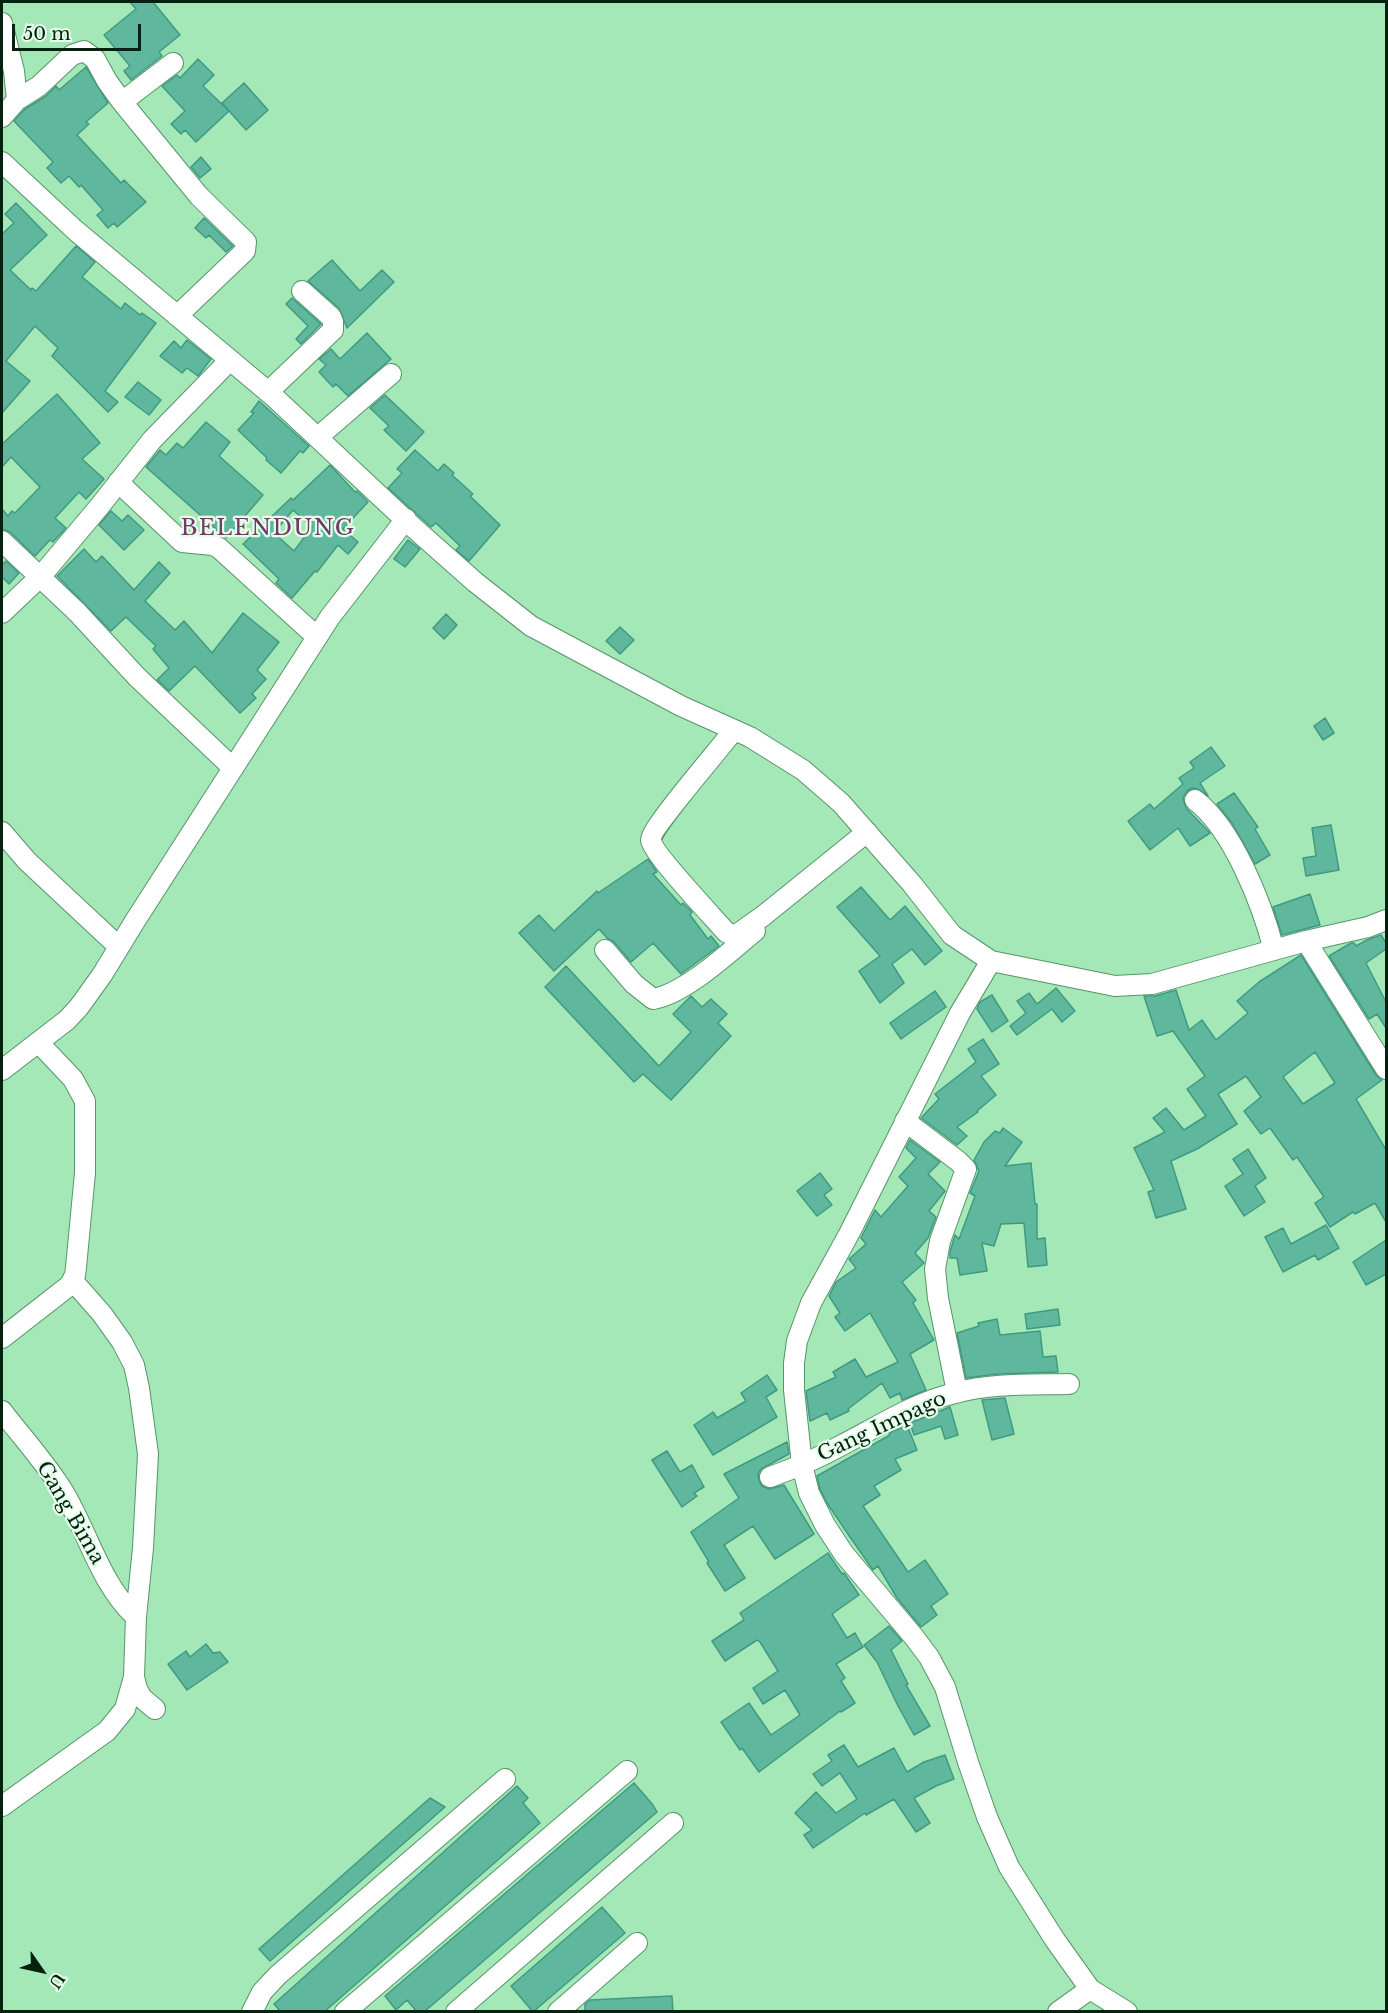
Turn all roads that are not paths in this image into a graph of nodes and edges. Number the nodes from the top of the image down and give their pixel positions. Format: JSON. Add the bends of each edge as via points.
{"nodes":[{"id":1,"x":2,"y":23,"type":"edge"},
{"id":2,"x":173,"y":63,"type":"dead end"},
{"id":3,"x":17,"y":100,"type":"junction"},
{"id":4,"x":122,"y":102,"type":"junction"},
{"id":5,"x":2,"y":117,"type":"edge"},
{"id":6,"x":2,"y":162,"type":"edge"},
{"id":7,"x":302,"y":291,"type":"dead end"},
{"id":8,"x":177,"y":316,"type":"junction"},
{"id":9,"x":230,"y":360,"type":"junction"},
{"id":10,"x":391,"y":374,"type":"dead end"},
{"id":11,"x":268,"y":392,"type":"junction"},
{"id":12,"x":318,"y":437,"type":"junction"},
{"id":13,"x":118,"y":482,"type":"junction"},
{"id":14,"x":405,"y":519,"type":"junction"},
{"id":15,"x":2,"y":541,"type":"edge"},
{"id":16,"x":40,"y":576,"type":"junction"},
{"id":17,"x":2,"y":613,"type":"edge"},
{"id":18,"x":317,"y":637,"type":"junction"},
{"id":19,"x":734,"y":730,"type":"junction"},
{"id":20,"x":233,"y":768,"type":"junction"},
{"id":21,"x":1195,"y":800,"type":"dead end"},
{"id":22,"x":2,"y":832,"type":"edge"},
{"id":23,"x":869,"y":835,"type":"junction"},
{"id":24,"x":1386,"y":920,"type":"edge"},
{"id":25,"x":1306,"y":941,"type":"junction"},
{"id":26,"x":119,"y":947,"type":"junction"},
{"id":27,"x":605,"y":950,"type":"dead end"},
{"id":28,"x":1274,"y":950,"type":"junction"},
{"id":29,"x":991,"y":961,"type":"junction"},
{"id":30,"x":38,"y":1042,"type":"junction"},
{"id":31,"x":1386,"y":1069,"type":"edge"},
{"id":32,"x":2,"y":1070,"type":"edge"},
{"id":33,"x":905,"y":1121,"type":"junction"},
{"id":34,"x":73,"y":1281,"type":"junction"},
{"id":35,"x":2,"y":1338,"type":"edge"},
{"id":36,"x":1069,"y":1384,"type":"dead end"},
{"id":37,"x":957,"y":1392,"type":"junction"},
{"id":38,"x":2,"y":1411,"type":"edge"},
{"id":39,"x":802,"y":1465,"type":"junction"},
{"id":40,"x":770,"y":1477,"type":"dead end"},
{"id":41,"x":136,"y":1617,"type":"junction"},
{"id":42,"x":134,"y":1677,"type":"junction"},
{"id":43,"x":155,"y":1709,"type":"dead end"},
{"id":44,"x":627,"y":1771,"type":"dead end"},
{"id":45,"x":505,"y":1779,"type":"dead end"},
{"id":46,"x":2,"y":1806,"type":"edge"},
{"id":47,"x":673,"y":1823,"type":"dead end"},
{"id":48,"x":637,"y":1943,"type":"dead end"},
{"id":49,"x":1090,"y":1989,"type":"junction"},
{"id":50,"x":252,"y":2012,"type":"edge"},
{"id":51,"x":345,"y":2012,"type":"edge"},
{"id":52,"x":456,"y":2012,"type":"edge"},
{"id":53,"x":558,"y":2012,"type":"edge"},
{"id":54,"x":1058,"y":2012,"type":"edge"},
{"id":55,"x":1127,"y":2012,"type":"edge"}],
"edges":[{"from":1,"to":3,"type":"street"},
{"from":2,"to":4,"type":"street"},
{"from":3,"to":4,"type":"street","via":[[39,86],[72,55],[84,51],[95,59]]},
{"from":3,"to":5,"type":"street"},
{"from":4,"to":8,"type":"street","via":[[199,196],[246,242],[245,251]]},
{"from":6,"to":8,"type":"street","via":[[75,231]]},
{"from":7,"to":11,"type":"street","via":[[331,317],[333,330]]},
{"from":8,"to":9,"type":"street"},
{"from":9,"to":11,"type":"street"},
{"from":9,"to":13,"type":"street","via":[[152,440]]},
{"from":10,"to":12,"type":"street"},
{"from":11,"to":12,"type":"street"},
{"from":12,"to":14,"type":"street"},
{"from":13,"to":16,"type":"street"},
{"from":13,"to":18,"type":"street","via":[[182,542],[219,548]]},
{"from":14,"to":18,"type":"street"},
{"from":14,"to":19,"type":"street","via":[[531,626]]},
{"from":15,"to":16,"type":"street"},
{"from":16,"to":17,"type":"street"},
{"from":16,"to":20,"type":"street","via":[[137,677]]},
{"from":18,"to":20,"type":"street"},
{"from":19,"to":23,"type":"street","via":[[803,770],[841,803]]},
{"from":19,"to":23,"type":"street","via":[[662,818],[651,839],[667,865],[726,932],[732,935],[747,928]]},
{"from":20,"to":26,"type":"street"},
{"from":21,"to":28,"type":"street","via":[[1211,815],[1230,844],[1261,906]]},
{"from":22,"to":26,"type":"street","via":[[27,861]]},
{"from":23,"to":27,"type":"street","via":[[702,973],[664,997],[653,999],[634,984]]},
{"from":23,"to":29,"type":"street","via":[[952,935]]},
{"from":24,"to":25,"type":"street"},
{"from":25,"to":28,"type":"street"},
{"from":25,"to":31,"type":"street"},
{"from":26,"to":30,"type":"street","via":[[80,1007]]},
{"from":28,"to":29,"type":"street","via":[[1152,984],[1115,986]]},
{"from":29,"to":33,"type":"street"},
{"from":30,"to":32,"type":"street"},
{"from":30,"to":34,"type":"street","via":[[73,1079],[85,1101],[85,1173]]},
{"from":33,"to":37,"type":"street","via":[[966,1168],[940,1241],[935,1269]]},
{"from":33,"to":39,"type":"street","via":[[811,1303],[797,1341],[794,1390]]},
{"from":34,"to":35,"type":"street"},
{"from":34,"to":41,"type":"street","via":[[122,1342],[134,1365],[139,1388],[148,1454]]},
{"from":36,"to":37,"type":"street","name":"Gang Impago","via":[[1008,1385]]},
{"from":37,"to":39,"type":"street","name":"Gang Impago","via":[[914,1408]]},
{"from":38,"to":41,"type":"street","name":"Gang Bima","via":[[63,1491],[116,1596]]},
{"from":39,"to":40,"type":"street","name":"Gang Impago"},
{"from":39,"to":49,"type":"street","via":[[825,1525],[929,1657],[945,1687],[987,1816],[1009,1867]]},
{"from":41,"to":42,"type":"street"},
{"from":42,"to":43,"type":"street","via":[[142,1698]]},
{"from":42,"to":46,"type":"street","via":[[125,1709],[107,1731]]},
{"from":44,"to":51,"type":"street"},
{"from":45,"to":50,"type":"street","via":[[278,1975],[262,1992]]},
{"from":47,"to":52,"type":"street"},
{"from":48,"to":53,"type":"street"},
{"from":49,"to":54,"type":"street"},
{"from":49,"to":55,"type":"street"}]}
